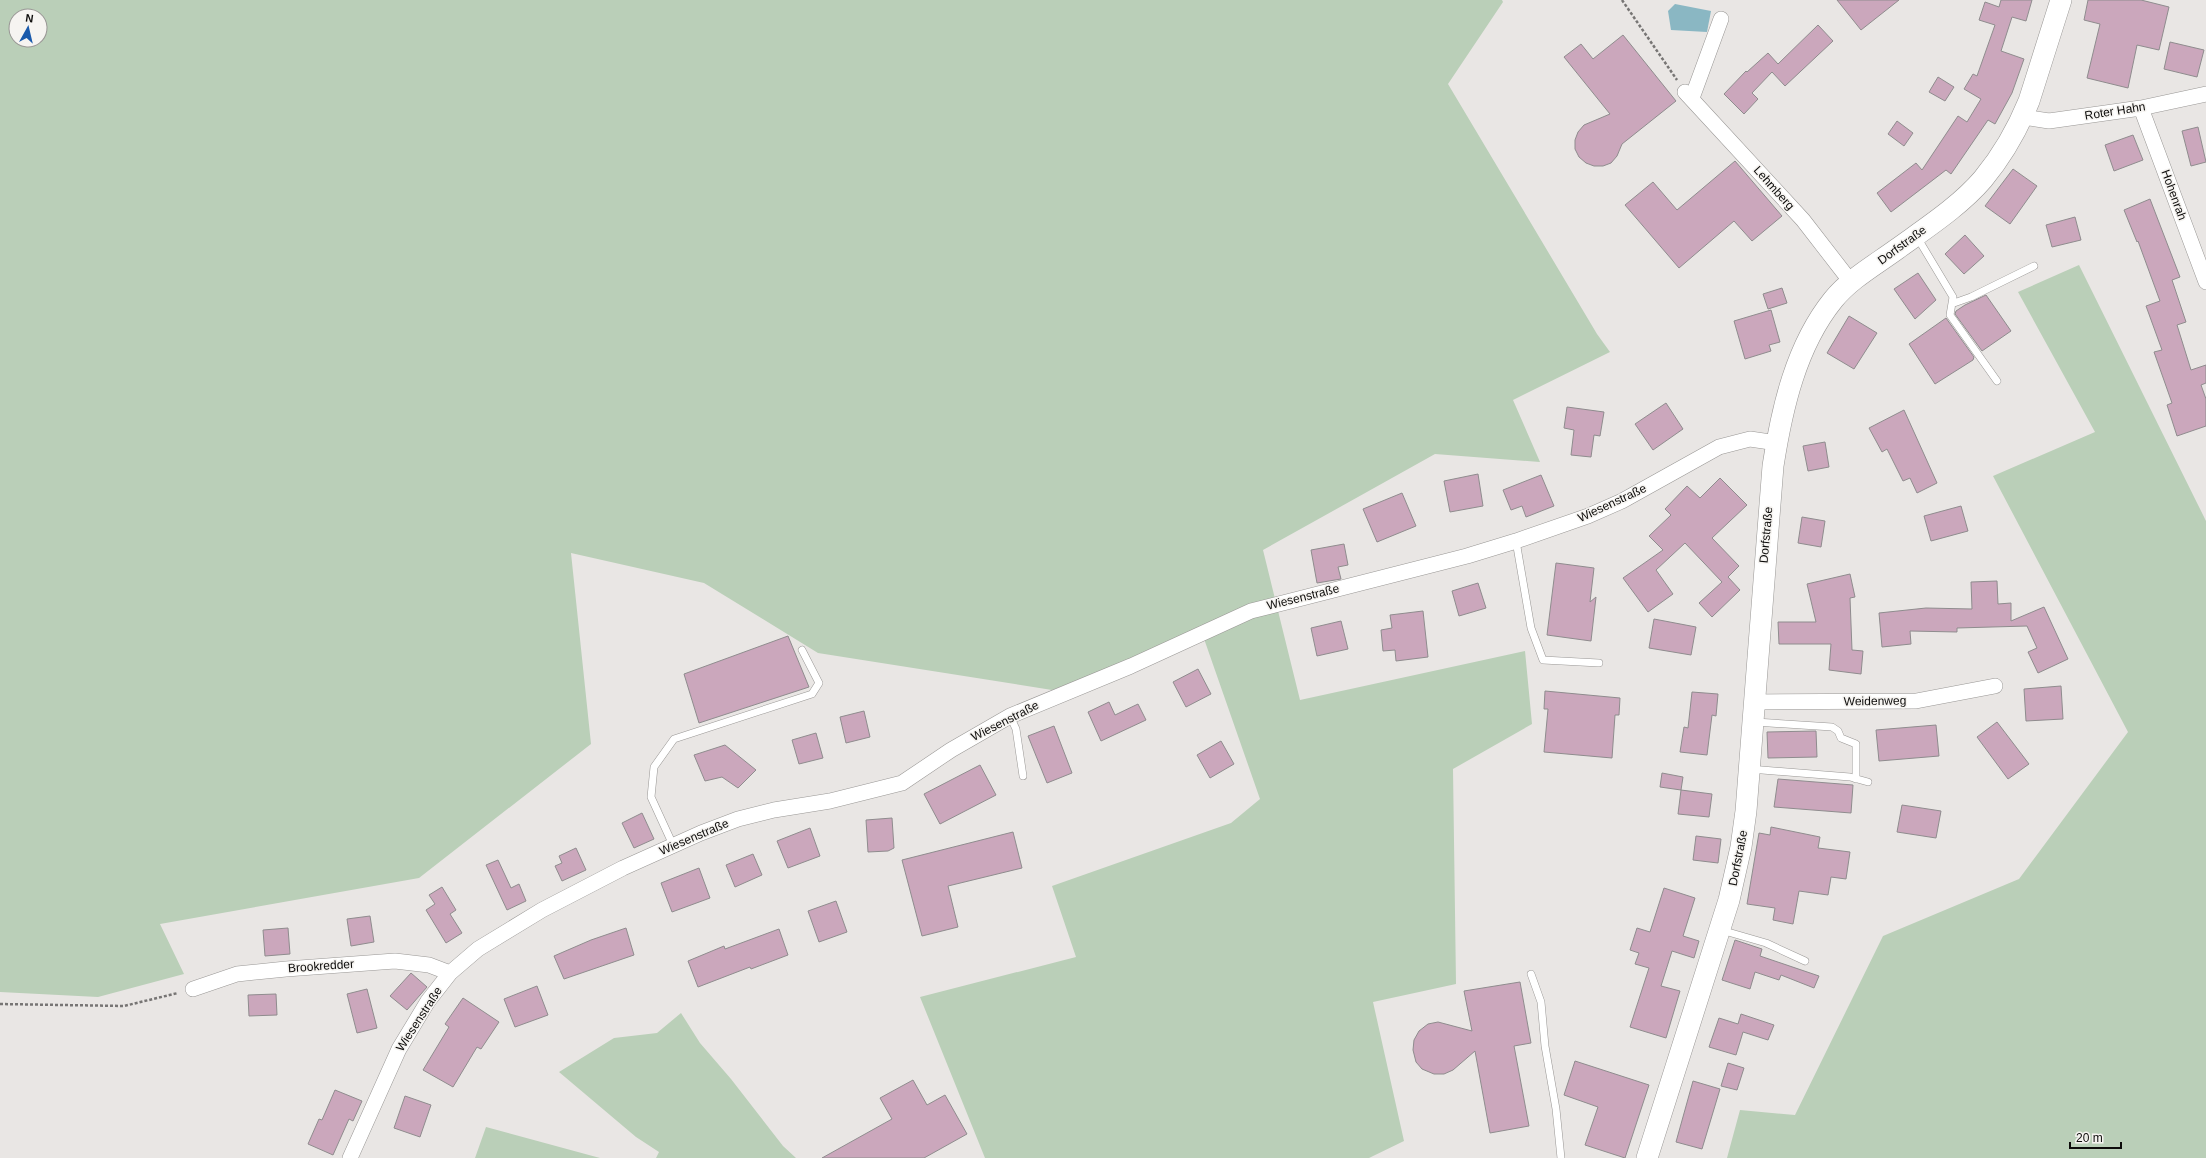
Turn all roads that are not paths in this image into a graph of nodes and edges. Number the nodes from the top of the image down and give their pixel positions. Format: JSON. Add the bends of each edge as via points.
{"nodes":[{"id":1,"x":2061,"y":0,"type":"edge"},
{"id":2,"x":1720,"y":19,"type":"dead end"},
{"id":3,"x":2206,"y":94,"type":"edge"},
{"id":4,"x":2141,"y":108,"type":"junction"},
{"id":5,"x":2023,"y":117,"type":"junction"},
{"id":6,"x":1916,"y":235,"type":"junction"},
{"id":7,"x":2034,"y":266,"type":"dead end"},
{"id":8,"x":1851,"y":282,"type":"junction"},
{"id":9,"x":2206,"y":282,"type":"edge"},
{"id":10,"x":1954,"y":303,"type":"junction"},
{"id":11,"x":1997,"y":381,"type":"dead end"},
{"id":12,"x":1777,"y":443,"type":"junction"},
{"id":13,"x":1516,"y":541,"type":"junction"},
{"id":14,"x":802,"y":650,"type":"dead end"},
{"id":15,"x":1598,"y":662,"type":"dead end"},
{"id":16,"x":1995,"y":686,"type":"dead end"},
{"id":17,"x":1752,"y":712,"type":"junction"},
{"id":18,"x":1010,"y":716,"type":"junction"},
{"id":19,"x":1748,"y":768,"type":"junction"},
{"id":20,"x":1023,"y":776,"type":"dead end"},
{"id":21,"x":1856,"y":779,"type":"junction"},
{"id":22,"x":1868,"y":782,"type":"dead end"},
{"id":23,"x":673,"y":845,"type":"junction"},
{"id":24,"x":1720,"y":930,"type":"junction"},
{"id":25,"x":1805,"y":961,"type":"dead end"},
{"id":26,"x":450,"y":973,"type":"junction"},
{"id":27,"x":1531,"y":974,"type":"dead end"},
{"id":28,"x":193,"y":989,"type":"road end"},
{"id":29,"x":350,"y":1158,"type":"edge"},
{"id":30,"x":1561,"y":1158,"type":"edge"},
{"id":31,"x":1647,"y":1158,"type":"edge"}],
"edges":[{"from":1,"to":5,"type":"street","name":"Dorfstraße"},
{"from":2,"to":8,"type":"street","name":"Lehmberg","via":[[1688,95],[1803,220]]},
{"from":3,"to":4,"type":"street","name":"Roter Hahn"},
{"from":4,"to":5,"type":"street","name":"Roter Hahn","via":[[2049,121]]},
{"from":4,"to":9,"type":"street","name":"Hohenrah"},
{"from":5,"to":6,"type":"street","name":"Dorfstraße","via":[[1983,179],[1964,198]]},
{"from":6,"to":8,"type":"street","name":"Dorfstraße"},
{"from":6,"to":10,"type":"lane","via":[[1946,283]]},
{"from":7,"to":10,"type":"lane"},
{"from":8,"to":12,"type":"street","name":"Dorfstraße","via":[[1834,299],[1809,339],[1791,387]]},
{"from":10,"to":11,"type":"lane","via":[[1950,315]]},
{"from":12,"to":13,"type":"street","name":"Wiesenstraße","via":[[1750,439],[1719,447],[1622,501],[1588,516]]},
{"from":12,"to":17,"type":"street","name":"Dorfstraße","via":[[1763,570]]},
{"from":13,"to":15,"type":"lane","via":[[1531,628],[1543,660]]},
{"from":13,"to":18,"type":"street","name":"Wiesenstraße","via":[[1251,611],[1131,666]]},
{"from":14,"to":23,"type":"lane","via":[[819,683],[812,694],[674,739],[654,767],[651,797]]},
{"from":16,"to":17,"type":"street","name":"Weidenweg","via":[[1916,701]]},
{"from":17,"to":19,"type":"street","name":"Dorfstraße"},
{"from":17,"to":21,"type":"lane","via":[[1832,727],[1838,731],[1841,738],[1856,744]]},
{"from":18,"to":20,"type":"lane","via":[[1016,729]]},
{"from":18,"to":23,"type":"street","name":"Wiesenstraße","via":[[957,746],[902,783],[830,802],[774,810],[738,819]]},
{"from":19,"to":21,"type":"lane"},
{"from":19,"to":24,"type":"street","name":"Dorfstraße","via":[[1741,848]]},
{"from":21,"to":22,"type":"lane"},
{"from":23,"to":26,"type":"street","name":"Wiesenstraße","via":[[542,910],[478,949]]},
{"from":24,"to":25,"type":"lane","via":[[1766,943]]},
{"from":24,"to":31,"type":"street","name":"Dorfstraße"},
{"from":26,"to":28,"type":"street","name":"Brookredder","via":[[429,964],[395,961],[237,974]]},
{"from":26,"to":29,"type":"street","name":"Wiesenstraße","via":[[428,1001],[399,1049]]},
{"from":27,"to":30,"type":"lane","via":[[1540,1002]]}]}
